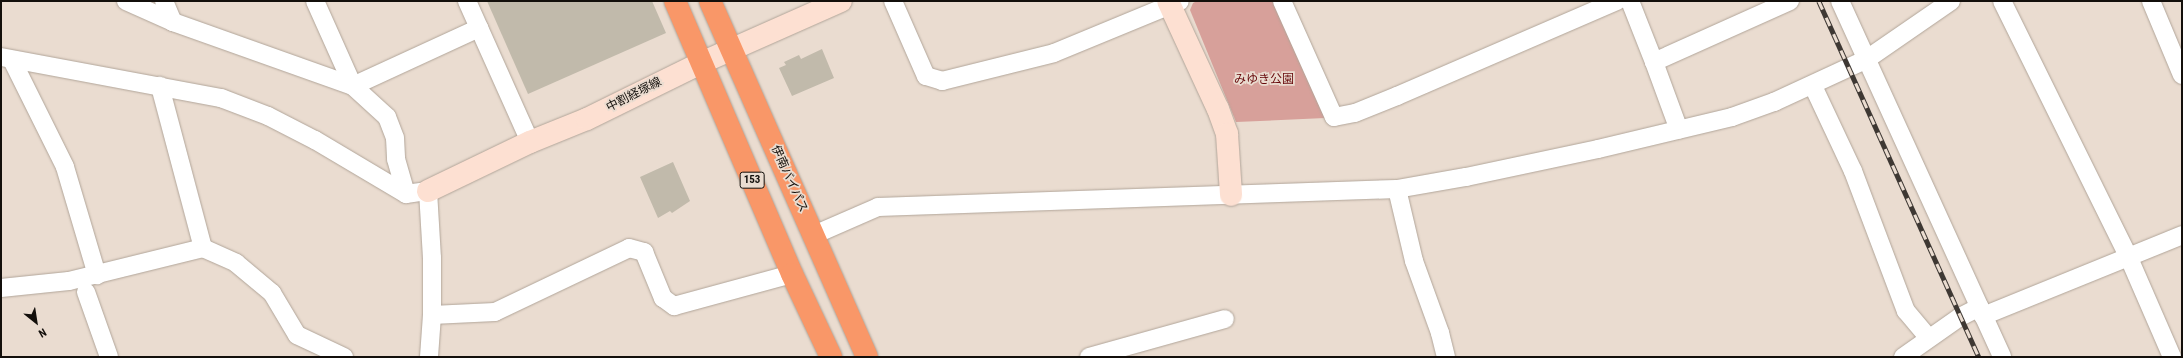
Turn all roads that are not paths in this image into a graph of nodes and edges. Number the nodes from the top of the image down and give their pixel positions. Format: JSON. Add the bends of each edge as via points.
{"nodes":[{"id":1,"x":126,"y":1,"type":"edge"},
{"id":2,"x":164,"y":1,"type":"edge"},
{"id":3,"x":314,"y":1,"type":"edge"},
{"id":4,"x":467,"y":1,"type":"edge"},
{"id":5,"x":675,"y":1,"type":"edge"},
{"id":6,"x":710,"y":1,"type":"edge"},
{"id":7,"x":841,"y":1,"type":"edge"},
{"id":8,"x":893,"y":1,"type":"edge"},
{"id":9,"x":1282,"y":1,"type":"edge"},
{"id":10,"x":1617,"y":1,"type":"edge"},
{"id":11,"x":1630,"y":1,"type":"edge"},
{"id":12,"x":1790,"y":1,"type":"edge"},
{"id":13,"x":1840,"y":1,"type":"edge"},
{"id":14,"x":1951,"y":1,"type":"edge"},
{"id":15,"x":2002,"y":1,"type":"edge"},
{"id":16,"x":2150,"y":1,"type":"edge"},
{"id":17,"x":1172,"y":3,"type":"edge"},
{"id":18,"x":173,"y":22,"type":"junction"},
{"id":19,"x":479,"y":28,"type":"junction"},
{"id":20,"x":731,"y":49,"type":"junction"},
{"id":21,"x":7,"y":58,"type":"edge"},
{"id":22,"x":1867,"y":60,"type":"junction"},
{"id":23,"x":1654,"y":62,"type":"junction"},
{"id":24,"x":701,"y":63,"type":"junction"},
{"id":25,"x":2182,"y":75,"type":"edge"},
{"id":26,"x":160,"y":86,"type":"junction"},
{"id":27,"x":353,"y":86,"type":"junction"},
{"id":28,"x":1813,"y":86,"type":"junction"},
{"id":29,"x":1679,"y":130,"type":"junction"},
{"id":30,"x":530,"y":142,"type":"junction"},
{"id":31,"x":1397,"y":189,"type":"junction"},
{"id":32,"x":428,"y":191,"type":"junction"},
{"id":33,"x":406,"y":194,"type":"junction"},
{"id":34,"x":1231,"y":195,"type":"junction"},
{"id":35,"x":814,"y":234,"type":"junction"},
{"id":36,"x":2182,"y":235,"type":"edge"},
{"id":37,"x":203,"y":248,"type":"junction"},
{"id":38,"x":2129,"y":258,"type":"junction"},
{"id":39,"x":792,"y":274,"type":"junction"},
{"id":40,"x":98,"y":275,"type":"junction"},
{"id":41,"x":1,"y":288,"type":"edge"},
{"id":42,"x":86,"y":292,"type":"dead end"},
{"id":43,"x":1981,"y":312,"type":"junction"},
{"id":44,"x":432,"y":315,"type":"junction"},
{"id":45,"x":1225,"y":319,"type":"dead end"},
{"id":46,"x":1929,"y":338,"type":"junction"},
{"id":47,"x":108,"y":357,"type":"edge"},
{"id":48,"x":344,"y":357,"type":"edge"},
{"id":49,"x":429,"y":357,"type":"edge"},
{"id":50,"x":831,"y":357,"type":"edge"},
{"id":51,"x":867,"y":357,"type":"edge"},
{"id":52,"x":1089,"y":357,"type":"edge"},
{"id":53,"x":1446,"y":357,"type":"edge"},
{"id":54,"x":1903,"y":357,"type":"edge"},
{"id":55,"x":2002,"y":357,"type":"edge"},
{"id":56,"x":2172,"y":357,"type":"edge"}],
"edges":[{"from":1,"to":18,"type":"street"},
{"from":2,"to":18,"type":"street"},
{"from":3,"to":27,"type":"street"},
{"from":4,"to":19,"type":"street"},
{"from":5,"to":24,"type":"highway","number":"153"},
{"from":6,"to":20,"type":"highway","name":"伊南バイパス"},
{"from":7,"to":20,"type":"street","name":"中割経塚線"},
{"from":8,"to":17,"type":"street","via":[[926,76],[942,82],[1054,54]]},
{"from":9,"to":10,"type":"street","via":[[1334,117],[1355,113],[1397,96]]},
{"from":11,"to":23,"type":"street"},
{"from":12,"to":23,"type":"street"},
{"from":13,"to":22,"type":"street"},
{"from":14,"to":22,"type":"street"},
{"from":15,"to":38,"type":"street"},
{"from":16,"to":25,"type":"street"},
{"from":17,"to":34,"type":"street","via":[[1227,134]]},
{"from":18,"to":27,"type":"street"},
{"from":19,"to":27,"type":"street"},
{"from":19,"to":30,"type":"street"},
{"from":20,"to":24,"type":"street","name":"中割経塚線"},
{"from":20,"to":35,"type":"highway","name":"伊南バイパス"},
{"from":21,"to":26,"type":"street"},
{"from":21,"to":40,"type":"street","via":[[65,167]]},
{"from":22,"to":28,"type":"street"},
{"from":22,"to":43,"type":"street"},
{"from":23,"to":29,"type":"street"},
{"from":24,"to":30,"type":"street","name":"中割経塚線","via":[[587,119]]},
{"from":24,"to":39,"type":"highway","number":"153"},
{"from":26,"to":33,"type":"street","via":[[221,98],[268,116],[315,140]]},
{"from":26,"to":37,"type":"street"},
{"from":27,"to":33,"type":"street","via":[[387,117],[395,138],[396,159]]},
{"from":28,"to":29,"type":"street","via":[[1732,117]]},
{"from":28,"to":46,"type":"street","via":[[1852,171],[1906,311]]},
{"from":29,"to":31,"type":"street","via":[[1473,176]]},
{"from":30,"to":32,"type":"street","name":"中割経塚線"},
{"from":31,"to":34,"type":"street"},
{"from":31,"to":53,"type":"street","via":[[1414,261]]},
{"from":32,"to":33,"type":"street"},
{"from":32,"to":44,"type":"street"},
{"from":34,"to":35,"type":"street","via":[[878,207]]},
{"from":35,"to":51,"type":"highway","name":"伊南バイパス"},
{"from":36,"to":38,"type":"street"},
{"from":37,"to":40,"type":"street"},
{"from":37,"to":48,"type":"street","via":[[236,262],[272,293],[297,335]]},
{"from":38,"to":43,"type":"street"},
{"from":38,"to":56,"type":"street"},
{"from":39,"to":44,"type":"street","via":[[674,306],[663,298],[644,252],[629,248],[495,312]]},
{"from":39,"to":50,"type":"highway","number":"153"},
{"from":40,"to":41,"type":"street","via":[[69,281]]},
{"from":42,"to":47,"type":"street"},
{"from":43,"to":46,"type":"street","via":[[1960,317]]},
{"from":43,"to":55,"type":"street"},
{"from":44,"to":49,"type":"street"},
{"from":45,"to":52,"type":"street"},
{"from":46,"to":54,"type":"street"}]}
